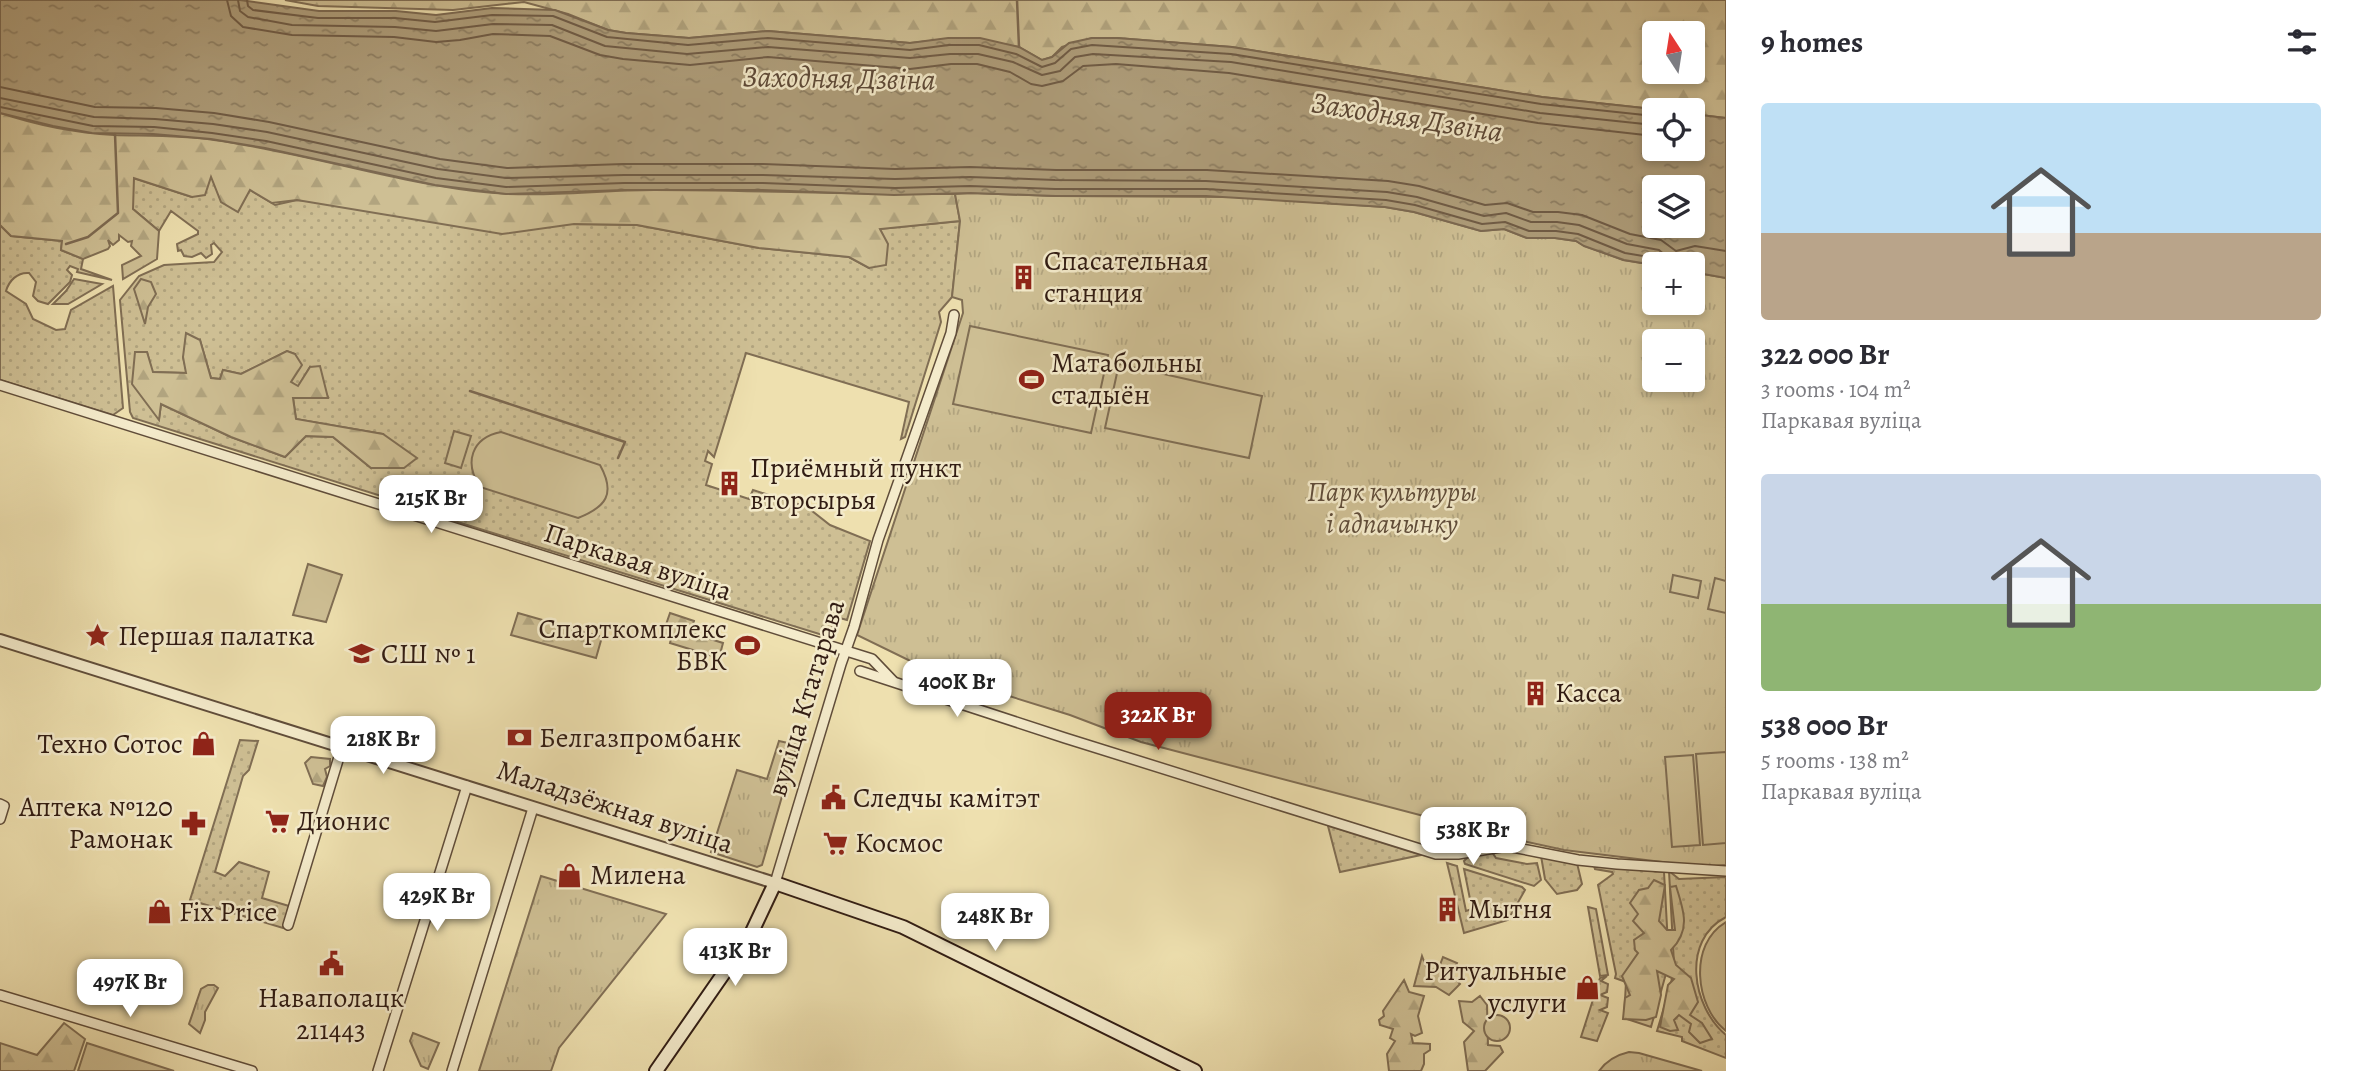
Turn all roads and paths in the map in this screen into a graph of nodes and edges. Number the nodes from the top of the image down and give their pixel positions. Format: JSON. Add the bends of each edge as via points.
{"nodes":[{"id":1,"x":954,"y":315,"type":"dead end"},
{"id":2,"x":0,"y":385,"type":"edge"},
{"id":3,"x":0,"y":640,"type":"edge"},
{"id":4,"x":846,"y":650,"type":"junction"},
{"id":5,"x":860,"y":671,"type":"dead end"},
{"id":6,"x":893,"y":681,"type":"junction"},
{"id":7,"x":342,"y":747,"type":"junction"},
{"id":8,"x":467,"y":786,"type":"junction"},
{"id":9,"x":2,"y":805,"type":"edge"},
{"id":10,"x":533,"y":808,"type":"junction"},
{"id":11,"x":0,"y":818,"type":"edge"},
{"id":12,"x":1726,"y":871,"type":"edge"},
{"id":13,"x":775,"y":883,"type":"junction"},
{"id":14,"x":288,"y":925,"type":"dead end"},
{"id":15,"x":0,"y":995,"type":"edge"},
{"id":16,"x":252,"y":1071,"type":"edge"},
{"id":17,"x":378,"y":1071,"type":"edge"},
{"id":18,"x":452,"y":1071,"type":"edge"},
{"id":19,"x":656,"y":1071,"type":"edge"},
{"id":20,"x":1195,"y":1071,"type":"edge"}],
"edges":[{"from":1,"to":4,"type":"street","name":"вуліца Ктатарава"},
{"from":2,"to":4,"type":"street","name":"Паркавая вуліца"},
{"from":3,"to":7,"type":"street","name":"Маладзёжная вуліца"},
{"from":4,"to":6,"type":"street","name":"Паркавая вуліца","via":[[878,663]]},
{"from":4,"to":13,"type":"street","name":"вуліца Ктатарава"},
{"from":5,"to":6,"type":"street","name":"Паркавая вуліца"},
{"from":6,"to":12,"type":"street","name":"Паркавая вуліца","via":[[1436,854],[1507,846],[1578,860]]},
{"from":7,"to":8,"type":"street","name":"Маладзёжная вуліца"},
{"from":7,"to":14,"type":"street"},
{"from":8,"to":10,"type":"street","name":"Маладзёжная вуліца"},
{"from":8,"to":17,"type":"street"},
{"from":9,"to":11,"type":"street"},
{"from":10,"to":13,"type":"street","name":"Маладзёжная вуліца"},
{"from":10,"to":18,"type":"street"},
{"from":13,"to":19,"type":"main road","name":"вуліца Ктатарава","via":[[751,934]]},
{"from":13,"to":20,"type":"main road","name":"Маладзёжная вуліца","via":[[903,927]]},
{"from":15,"to":16,"type":"street"}]}
